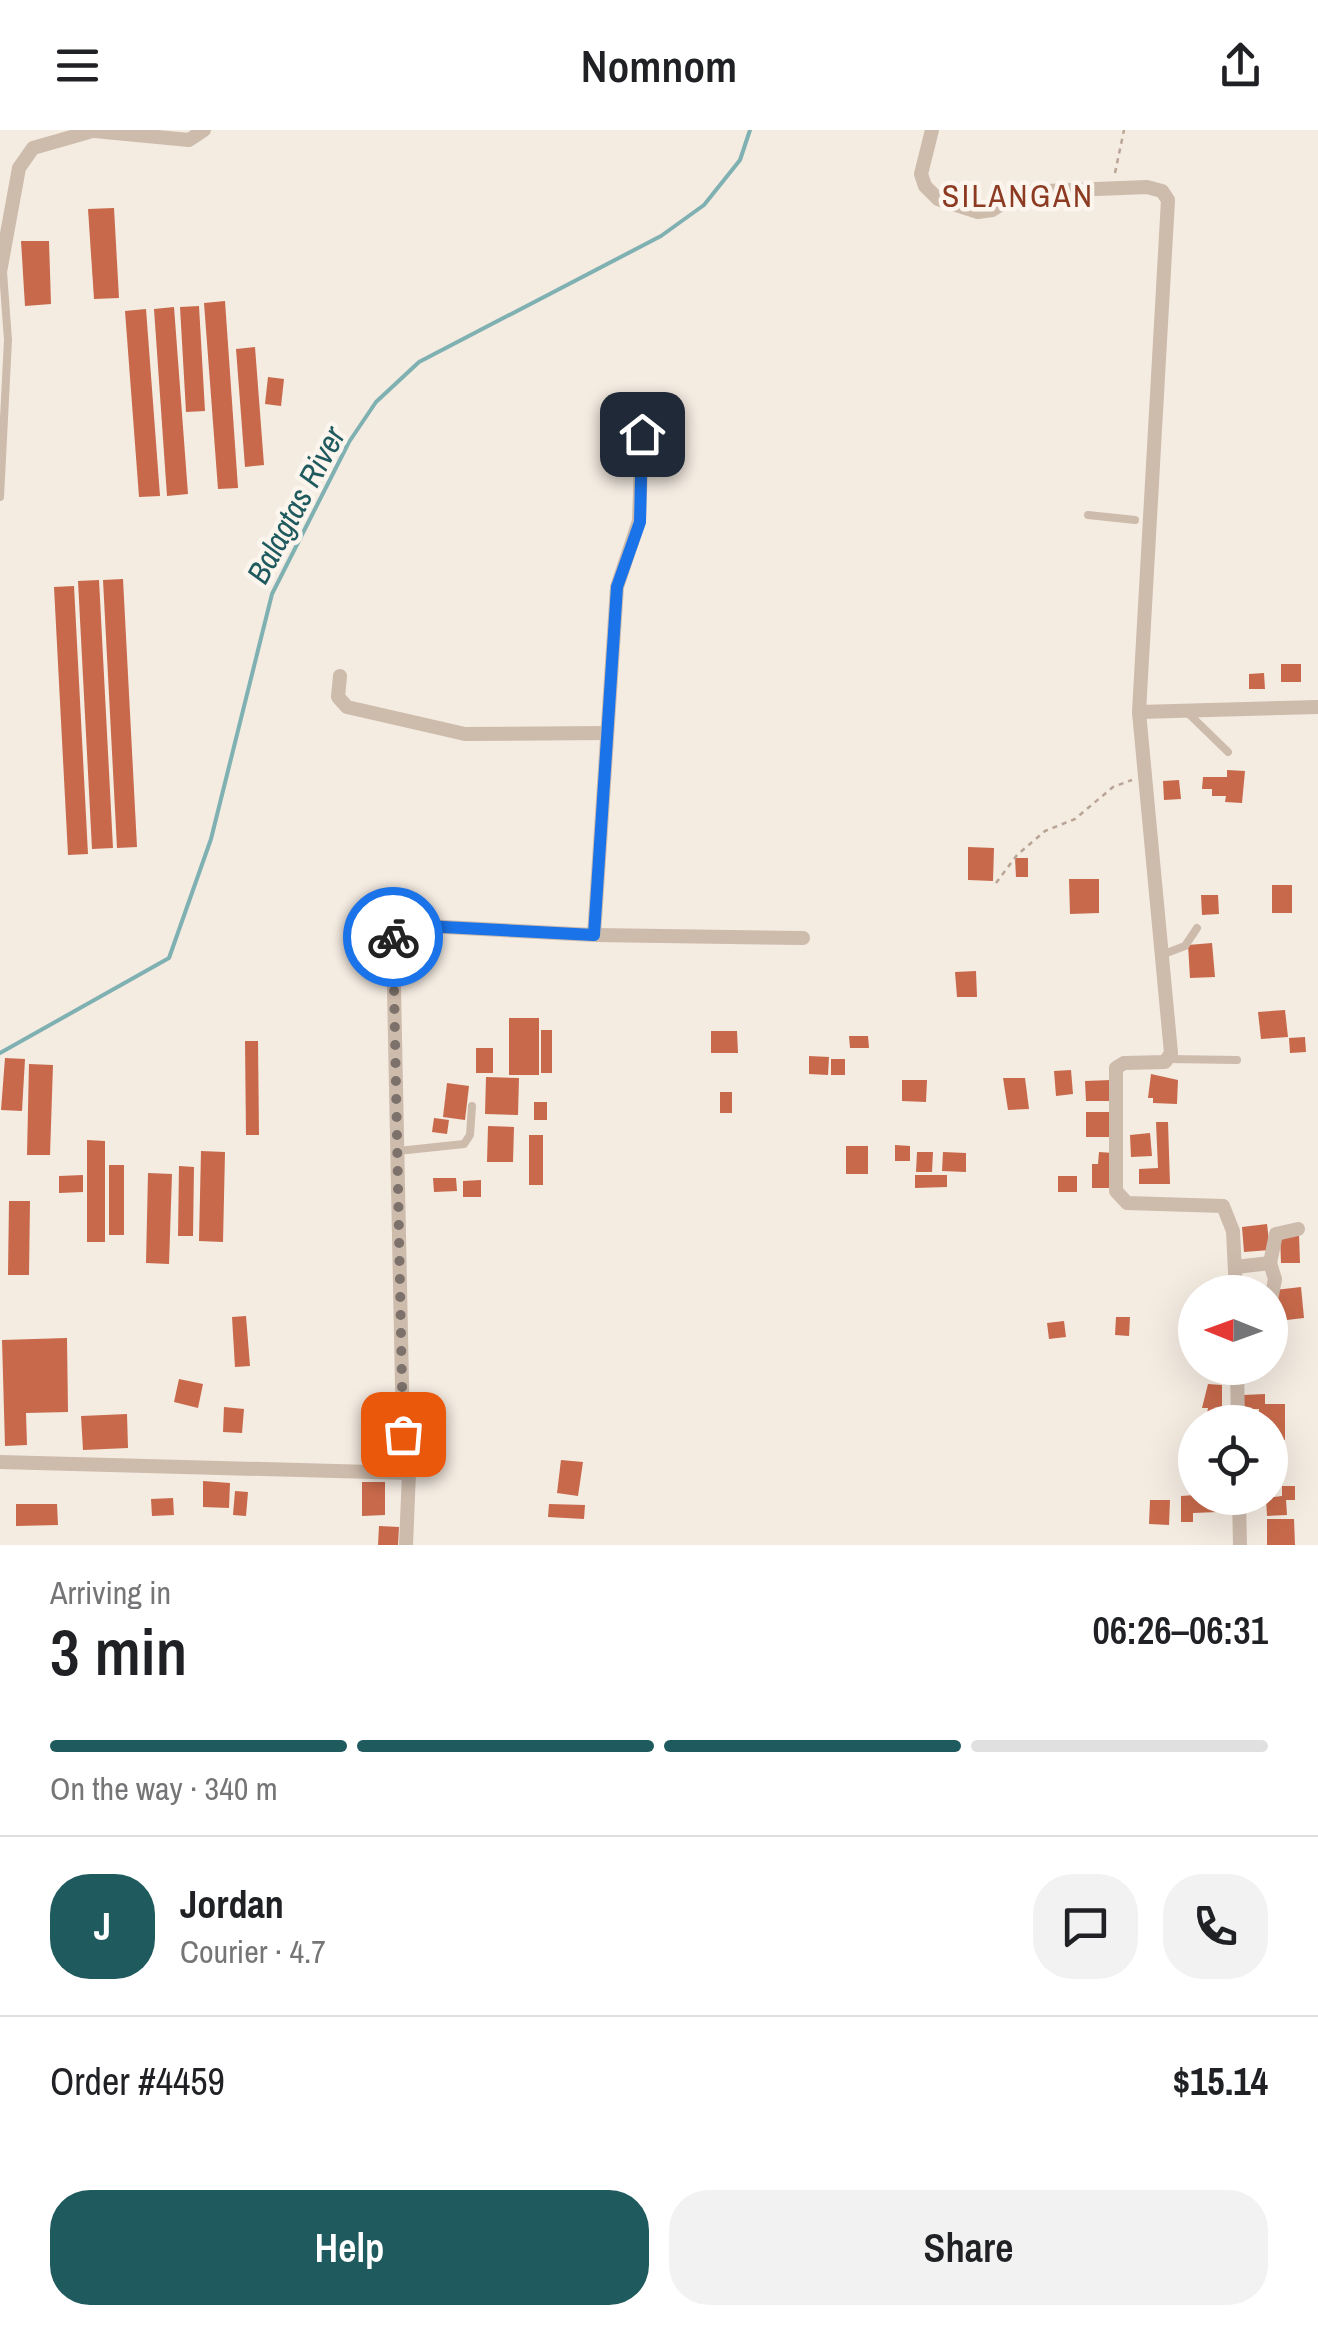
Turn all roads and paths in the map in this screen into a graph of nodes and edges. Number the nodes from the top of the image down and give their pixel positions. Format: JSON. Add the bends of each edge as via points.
{"nodes":[{"id":1,"x":204,"y":130,"type":"edge"},
{"id":2,"x":932,"y":130,"type":"edge"},
{"id":3,"x":1124,"y":130,"type":"edge"},
{"id":4,"x":86,"y":131,"type":"edge"},
{"id":5,"x":1112,"y":189,"type":"junction"},
{"id":6,"x":2,"y":272,"type":"edge"},
{"id":7,"x":642,"y":434,"type":"dead end"},
{"id":8,"x":0,"y":497,"type":"edge"},
{"id":9,"x":1088,"y":515,"type":"dead end"},
{"id":10,"x":1142,"y":521,"type":"junction"},
{"id":11,"x":340,"y":676,"type":"dead end"},
{"id":12,"x":1318,"y":707,"type":"edge"},
{"id":13,"x":1185,"y":710,"type":"junction"},
{"id":14,"x":1139,"y":712,"type":"junction"},
{"id":15,"x":608,"y":733,"type":"junction"},
{"id":16,"x":1228,"y":752,"type":"dead end"},
{"id":17,"x":1143,"y":778,"type":"junction"},
{"id":18,"x":996,"y":883,"type":"dead end"},
{"id":19,"x":1198,"y":928,"type":"dead end"},
{"id":20,"x":594,"y":935,"type":"junction"},
{"id":21,"x":803,"y":938,"type":"dead end"},
{"id":22,"x":1164,"y":954,"type":"junction"},
{"id":23,"x":1168,"y":1059,"type":"junction"},
{"id":24,"x":1237,"y":1060,"type":"dead end"},
{"id":25,"x":472,"y":1106,"type":"dead end"},
{"id":26,"x":398,"y":1151,"type":"junction"},
{"id":27,"x":1298,"y":1229,"type":"dead end"},
{"id":28,"x":1270,"y":1263,"type":"junction"},
{"id":29,"x":1236,"y":1267,"type":"junction"},
{"id":30,"x":1236,"y":1275,"type":"edge"},
{"id":31,"x":1274,"y":1275,"type":"edge"},
{"id":32,"x":0,"y":1462,"type":"edge"},
{"id":33,"x":409,"y":1472,"type":"junction"},
{"id":34,"x":1240,"y":1515,"type":"edge"},
{"id":35,"x":406,"y":1545,"type":"edge"},
{"id":36,"x":1240,"y":1545,"type":"edge"}],
"edges":[{"from":1,"to":4,"type":"street","via":[[189,140]]},
{"from":2,"to":5,"type":"street","via":[[920,174],[938,199],[978,212],[1021,192]]},
{"from":3,"to":5,"type":"path"},
{"from":4,"to":6,"type":"street","via":[[32,148],[18,168]]},
{"from":5,"to":10,"type":"street","via":[[1147,188],[1168,200]]},
{"from":6,"to":8,"type":"lane","via":[[8,340]]},
{"from":7,"to":15,"type":"street","via":[[640,522],[617,587]]},
{"from":9,"to":10,"type":"lane"},
{"from":10,"to":14,"type":"street"},
{"from":11,"to":15,"type":"street","via":[[338,697],[347,707],[446,732]]},
{"from":12,"to":13,"type":"street"},
{"from":13,"to":14,"type":"street"},
{"from":13,"to":16,"type":"lane"},
{"from":14,"to":17,"type":"street"},
{"from":15,"to":20,"type":"street"},
{"from":17,"to":18,"type":"path","via":[[1113,787],[1074,819],[1045,831]]},
{"from":17,"to":22,"type":"street"},
{"from":19,"to":22,"type":"lane","via":[[1185,946]]},
{"from":20,"to":21,"type":"street"},
{"from":20,"to":26,"type":"street","via":[[406,925],[395,931]]},
{"from":22,"to":23,"type":"street"},
{"from":23,"to":24,"type":"lane"},
{"from":23,"to":29,"type":"street","via":[[1116,1068],[1118,1198],[1223,1206]]},
{"from":25,"to":26,"type":"lane","via":[[464,1144]]},
{"from":26,"to":33,"type":"street"},
{"from":27,"to":28,"type":"street","via":[[1276,1234]]},
{"from":28,"to":29,"type":"street"},
{"from":28,"to":31,"type":"street"},
{"from":29,"to":30,"type":"street"},
{"from":32,"to":33,"type":"street"},
{"from":33,"to":35,"type":"street"},
{"from":34,"to":36,"type":"street"}]}
